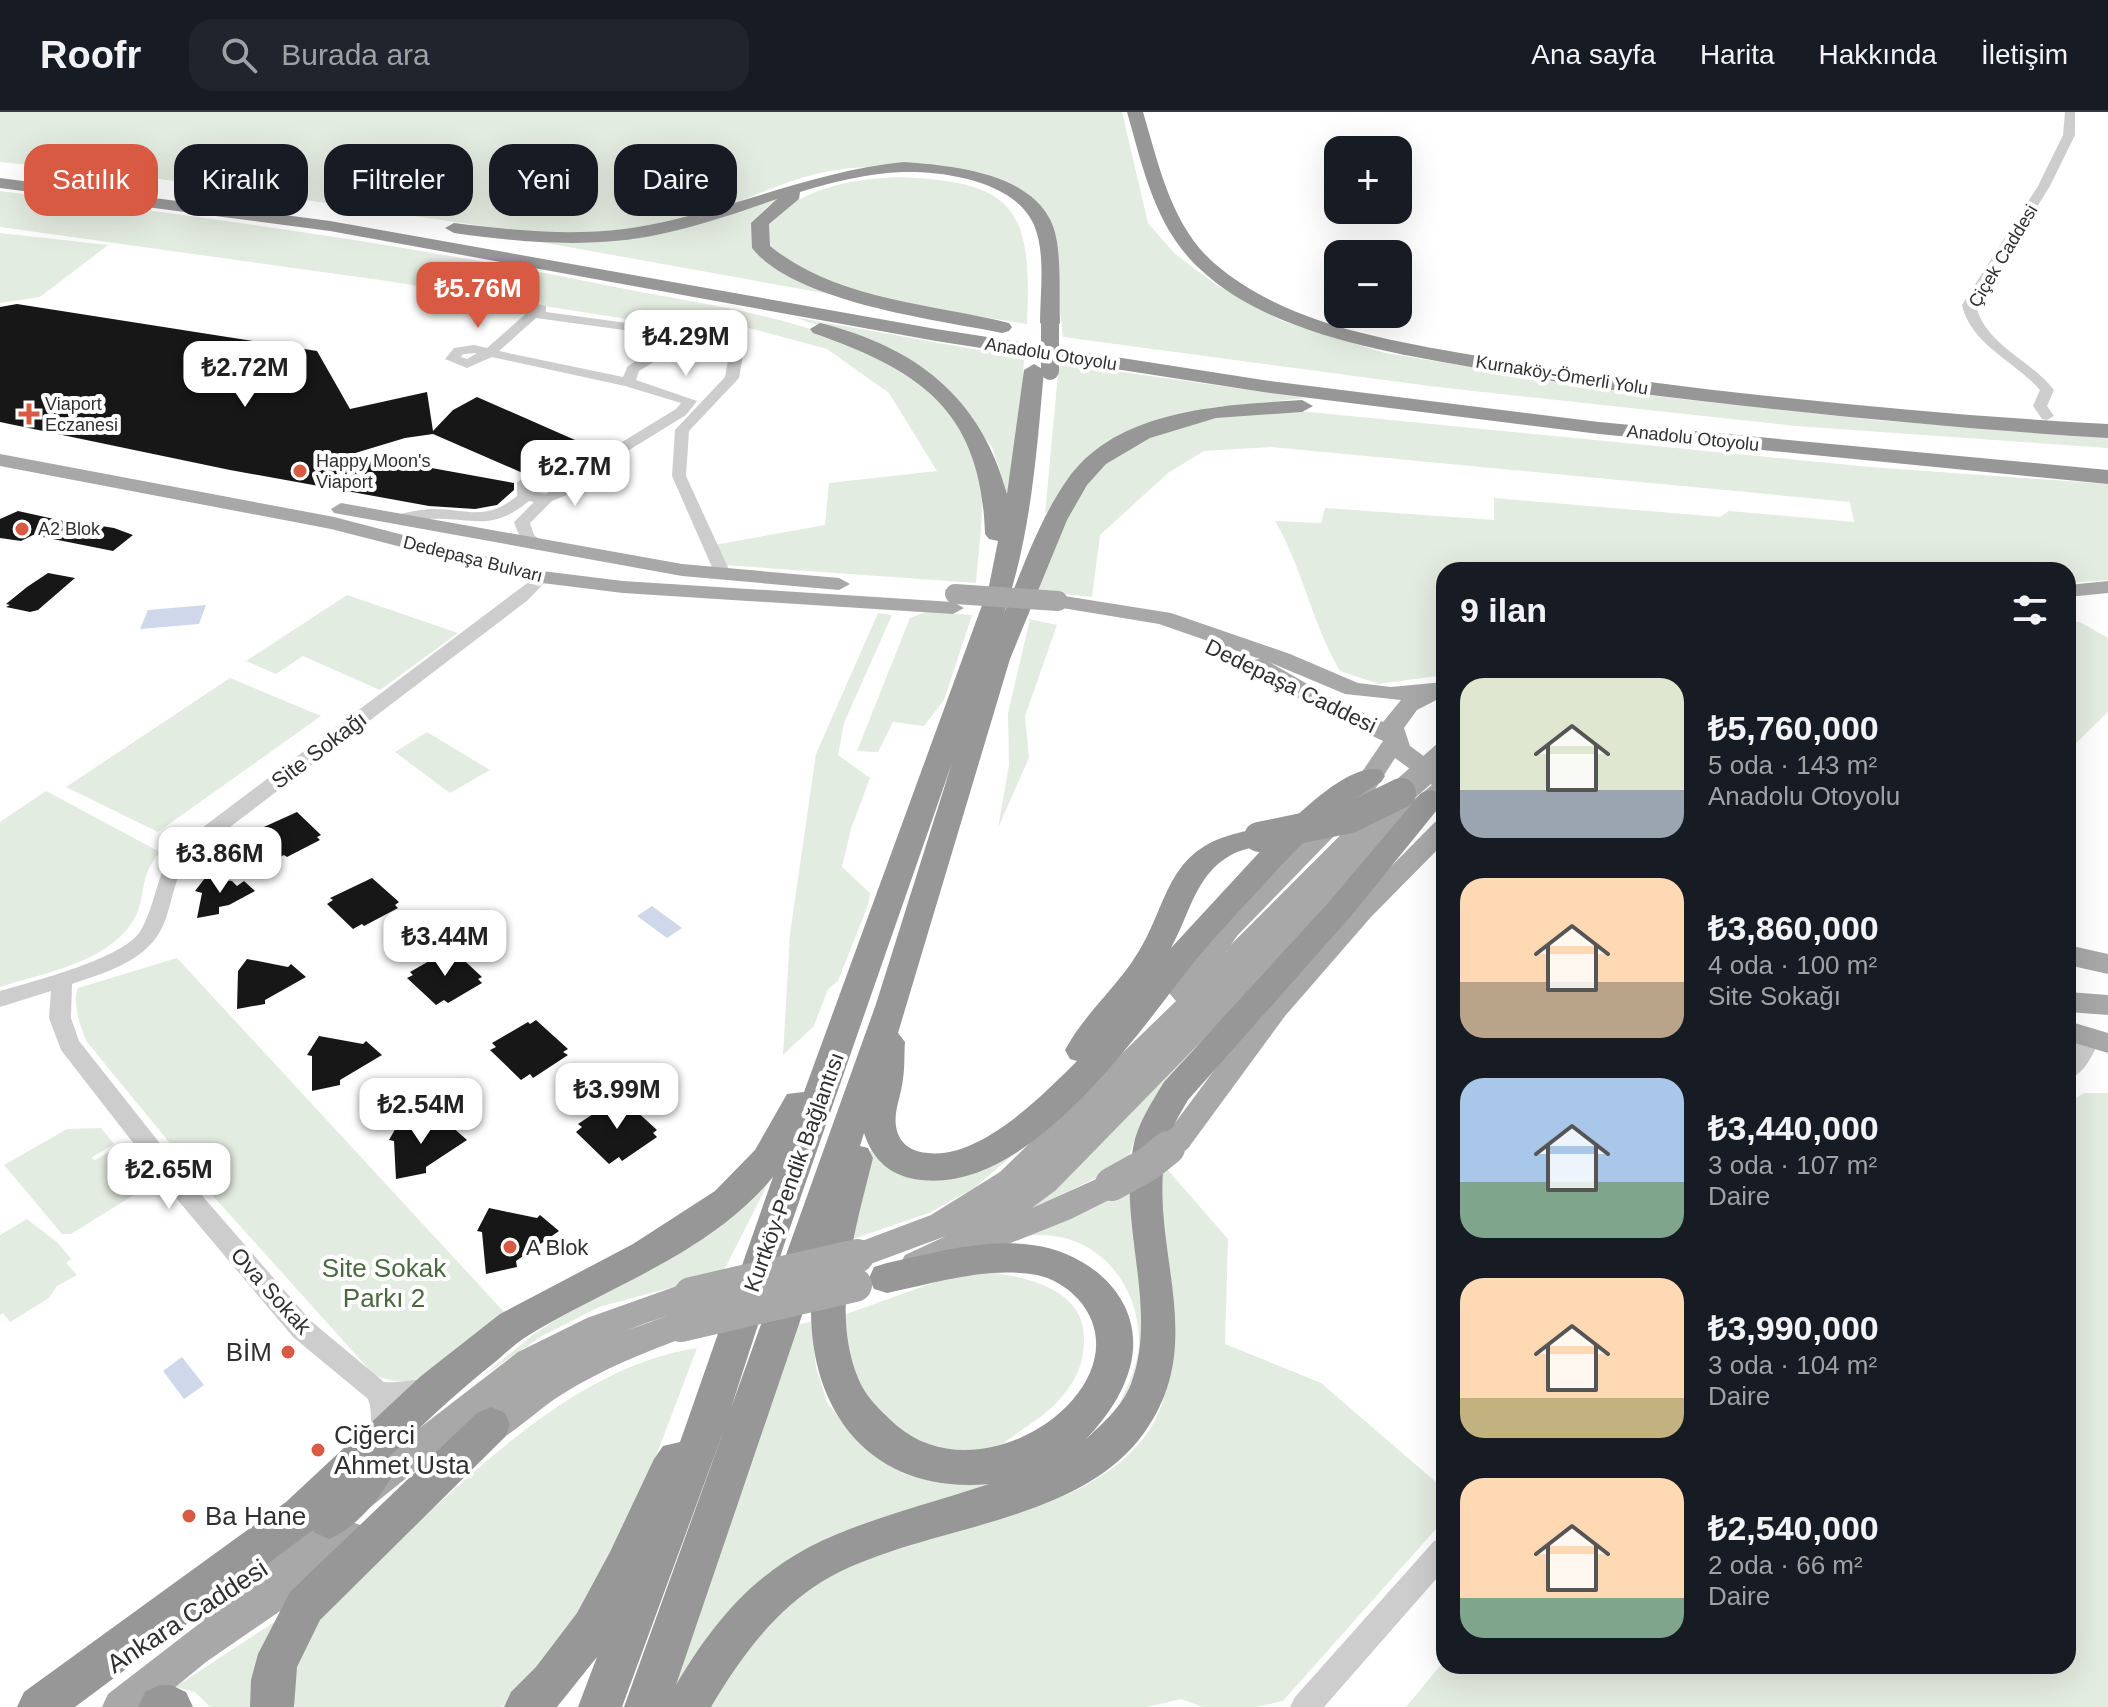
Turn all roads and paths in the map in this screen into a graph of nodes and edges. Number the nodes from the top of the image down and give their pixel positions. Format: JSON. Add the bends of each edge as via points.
{"nodes":[{"id":1,"x":1135,"y":112,"type":"edge"},
{"id":2,"x":1151,"y":112,"type":"edge"},
{"id":3,"x":2070,"y":112,"type":"edge"},
{"id":4,"x":0,"y":173,"type":"edge"},
{"id":5,"x":0,"y":183,"type":"edge"},
{"id":6,"x":174,"y":193,"type":"edge"},
{"id":7,"x":308,"y":209,"type":"edge"},
{"id":8,"x":308,"y":211,"type":"edge"},
{"id":9,"x":394,"y":219,"type":"dead end"},
{"id":10,"x":437,"y":225,"type":"dead end"},
{"id":11,"x":607,"y":274,"type":"junction"},
{"id":12,"x":1043,"y":322,"type":"junction"},
{"id":13,"x":739,"y":338,"type":"dead end"},
{"id":14,"x":1078,"y":344,"type":"junction"},
{"id":15,"x":485,"y":355,"type":"junction"},
{"id":16,"x":628,"y":382,"type":"junction"},
{"id":17,"x":674,"y":403,"type":"junction"},
{"id":18,"x":2047,"y":416,"type":"junction"},
{"id":19,"x":2108,"y":420,"type":"edge"},
{"id":20,"x":1599,"y":428,"type":"junction"},
{"id":21,"x":2108,"y":431,"type":"edge"},
{"id":22,"x":0,"y":445,"type":"edge"},
{"id":23,"x":0,"y":460,"type":"edge"},
{"id":24,"x":2108,"y":461,"type":"edge"},
{"id":25,"x":2108,"y":477,"type":"edge"},
{"id":26,"x":561,"y":478,"type":"junction"},
{"id":27,"x":526,"y":496,"type":"junction"},
{"id":28,"x":547,"y":498,"type":"junction"},
{"id":29,"x":397,"y":519,"type":"junction"},
{"id":30,"x":451,"y":529,"type":"junction"},
{"id":31,"x":540,"y":546,"type":"junction"},
{"id":32,"x":435,"y":551,"type":"junction"},
{"id":33,"x":682,"y":570,"type":"junction"},
{"id":34,"x":723,"y":574,"type":"junction"},
{"id":35,"x":542,"y":577,"type":"junction"},
{"id":36,"x":2108,"y":589,"type":"edge"},
{"id":37,"x":659,"y":590,"type":"junction"},
{"id":38,"x":2076,"y":591,"type":"edge"},
{"id":39,"x":954,"y":601,"type":"junction"},
{"id":40,"x":2108,"y":604,"type":"edge"},
{"id":41,"x":2076,"y":606,"type":"edge"},
{"id":42,"x":1056,"y":607,"type":"junction"},
{"id":43,"x":995,"y":634,"type":"junction"},
{"id":44,"x":1436,"y":690,"type":"edge"},
{"id":45,"x":1436,"y":692,"type":"edge"},
{"id":46,"x":1393,"y":739,"type":"junction"},
{"id":47,"x":1436,"y":762,"type":"edge"},
{"id":48,"x":1371,"y":776,"type":"junction"},
{"id":49,"x":1436,"y":785,"type":"edge"},
{"id":50,"x":1401,"y":793,"type":"junction"},
{"id":51,"x":1436,"y":794,"type":"edge"},
{"id":52,"x":1436,"y":836,"type":"edge"},
{"id":53,"x":2086,"y":953,"type":"edge"},
{"id":54,"x":2108,"y":964,"type":"edge"},
{"id":55,"x":1259,"y":965,"type":"junction"},
{"id":56,"x":62,"y":978,"type":"junction"},
{"id":57,"x":0,"y":999,"type":"edge"},
{"id":58,"x":2076,"y":1003,"type":"edge"},
{"id":59,"x":892,"y":1004,"type":"junction"},
{"id":60,"x":2108,"y":1005,"type":"edge"},
{"id":61,"x":848,"y":1019,"type":"junction"},
{"id":62,"x":1153,"y":1038,"type":"junction"},
{"id":63,"x":2088,"y":1038,"type":"edge"},
{"id":64,"x":2076,"y":1062,"type":"edge"},
{"id":65,"x":864,"y":1081,"type":"junction"},
{"id":66,"x":935,"y":1170,"type":"junction"},
{"id":67,"x":643,"y":1256,"type":"junction"},
{"id":68,"x":866,"y":1273,"type":"junction"},
{"id":69,"x":686,"y":1310,"type":"junction"},
{"id":70,"x":435,"y":1388,"type":"junction"},
{"id":71,"x":378,"y":1392,"type":"junction"},
{"id":72,"x":711,"y":1411,"type":"junction"},
{"id":73,"x":491,"y":1425,"type":"junction"},
{"id":74,"x":384,"y":1438,"type":"junction"},
{"id":75,"x":329,"y":1520,"type":"junction"},
{"id":76,"x":1436,"y":1559,"type":"edge"},
{"id":77,"x":40,"y":1707,"type":"edge"},
{"id":78,"x":121,"y":1707,"type":"edge"},
{"id":79,"x":160,"y":1707,"type":"edge"},
{"id":80,"x":171,"y":1707,"type":"edge"},
{"id":81,"x":272,"y":1707,"type":"edge"},
{"id":82,"x":526,"y":1707,"type":"edge"},
{"id":83,"x":600,"y":1707,"type":"edge"},
{"id":84,"x":646,"y":1707,"type":"edge"},
{"id":85,"x":687,"y":1707,"type":"edge"},
{"id":86,"x":1305,"y":1707,"type":"edge"}],
"edges":[{"from":1,"to":21,"type":"highway","name":"Kurnaköy-Ömerli Yolu","via":[[1171,223],[1192,252],[1256,297],[1326,327],[1400,349],[1633,387],[1944,420]]},
{"from":2,"to":18,"type":"highway","name":"Kurnaköy-Ömerli Yolu","via":[[1189,220],[1212,251],[1274,293],[1364,328],[1469,352],[1624,375],[1871,403]]},
{"from":3,"to":18,"type":"street","name":"Çiçek Caddesi","via":[[2069,135],[2044,186],[1969,305],[1969,316],[1980,330],[2039,378],[2047,390],[2040,406]]},
{"from":4,"to":6,"type":"highway","name":"Anadolu Otoyolu"},
{"from":5,"to":11,"type":"highway","name":"Anadolu Otoyolu","via":[[302,222]]},
{"from":7,"to":9,"type":"highway"},
{"from":8,"to":14,"type":"highway","name":"Anadolu Otoyolu"},
{"from":10,"to":12,"type":"highway","via":[[554,238],[614,236],[703,218],[831,175],[883,169],[954,173],[1003,187],[1036,209],[1048,242]]},
{"from":11,"to":20,"type":"highway","name":"Anadolu Otoyolu","via":[[1132,367]]},
{"from":11,"to":43,"type":"highway","via":[[841,337],[897,362],[950,401],[981,441],[997,489]]},
{"from":12,"to":14,"type":"highway","via":[[1030,223],[1011,201],[978,184],[920,174],[848,178],[796,193],[759,223],[757,237],[765,251],[784,268],[814,282]]},
{"from":12,"to":43,"type":"highway","bridge":true,"via":[[1042,371]]},
{"from":13,"to":34,"type":"street","via":[[732,378],[682,430],[679,476]]},
{"from":14,"to":24,"type":"highway","name":"Anadolu Otoyolu","via":[[1518,405]]},
{"from":15,"to":16,"type":"street"},
{"from":15,"to":16,"type":"street","via":[[532,310],[688,335],[633,369]]},
{"from":15,"to":17,"type":"street"},
{"from":16,"to":17,"type":"street"},
{"from":17,"to":26,"type":"street"},
{"from":17,"to":26,"type":"street"},
{"from":18,"to":19,"type":"highway","name":"Kurnaköy-Ömerli Yolu"},
{"from":20,"to":25,"type":"highway","name":"Anadolu Otoyolu"},
{"from":20,"to":43,"type":"highway","via":[[1299,405],[1225,410],[1166,423],[1119,445],[1077,482]]},
{"from":22,"to":29,"type":"main road","name":"Dedepaşa Bulvarı"},
{"from":23,"to":32,"type":"main road","name":"Dedepaşa Bulvarı","via":[[334,523]]},
{"from":26,"to":27,"type":"street","via":[[539,475],[526,481],[521,489]]},
{"from":26,"to":28,"type":"street","via":[[561,493]]},
{"from":27,"to":28,"type":"street"},
{"from":27,"to":29,"type":"street","via":[[496,518],[433,513]]},
{"from":28,"to":31,"type":"street","via":[[522,522],[527,537]]},
{"from":29,"to":30,"type":"main road","name":"Dedepaşa Bulvarı"},
{"from":30,"to":31,"type":"main road","name":"Dedepaşa Bulvarı"},
{"from":30,"to":32,"type":"main road","via":[[431,536],[428,543]]},
{"from":31,"to":33,"type":"main road","name":"Dedepaşa Bulvarı"},
{"from":32,"to":35,"type":"main road","name":"Dedepaşa Bulvarı"},
{"from":33,"to":34,"type":"main road","name":"Dedepaşa Bulvarı"},
{"from":33,"to":37,"type":"main road","via":[[688,582]]},
{"from":34,"to":39,"type":"main road","name":"Dedepaşa Bulvarı"},
{"from":35,"to":37,"type":"main road","name":"Dedepaşa Bulvarı"},
{"from":35,"to":56,"type":"street","name":"Site Sokağı","via":[[181,854],[165,877],[149,936],[141,946]]},
{"from":36,"to":38,"type":"main road"},
{"from":37,"to":39,"type":"main road","name":"Dedepaşa Bulvarı"},
{"from":39,"to":42,"type":"main road","name":"Dedepaşa Caddesi"},
{"from":40,"to":41,"type":"main road"},
{"from":42,"to":44,"type":"main road","via":[[1163,618],[1353,689],[1391,694]]},
{"from":42,"to":46,"type":"main road","name":"Dedepaşa Caddesi","via":[[1205,641],[1247,658]]},
{"from":43,"to":59,"type":"highway","name":"Kurtköy-Pendik Bağlantısı","via":[[993,672]]},
{"from":43,"to":61,"type":"highway","name":"Kurtköy-Pendik Bağlantısı","via":[[966,687]]},
{"from":45,"to":46,"type":"main road","via":[[1403,709],[1391,725]]},
{"from":46,"to":48,"type":"main road"},
{"from":46,"to":49,"type":"main road","name":"Dedepaşa Caddesi"},
{"from":47,"to":50,"type":"main road","bridge":true},
{"from":48,"to":62,"type":"main road","via":[[1358,796],[1228,929]]},
{"from":48,"to":66,"type":"highway","via":[[1348,788],[1268,863],[1185,952],[1142,1010],[1052,1104],[983,1156]]},
{"from":50,"to":55,"type":"main road","bridge":true,"via":[[1303,894]]},
{"from":50,"to":66,"type":"highway","bridge":true,"via":[[1345,822],[1222,847],[1190,872],[1144,969],[1030,1111],[992,1146]]},
{"from":51,"to":55,"type":"highway","via":[[1340,909]]},
{"from":52,"to":68,"type":"main road","bridge":true,"via":[[1275,1009],[1179,1139],[1148,1164],[1060,1210]]},
{"from":53,"to":54,"type":"main road"},
{"from":55,"to":62,"type":"main road"},
{"from":55,"to":68,"type":"main road","via":[[1022,1201],[973,1237]]},
{"from":55,"to":85,"type":"highway","via":[[1176,1091],[1150,1146],[1145,1191],[1159,1349],[1151,1388],[1130,1422],[1098,1454],[1038,1487],[880,1536],[810,1566],[745,1621]]},
{"from":56,"to":57,"type":"street","name":"Site Sokağı"},
{"from":56,"to":71,"type":"street","name":"Ova Sokak","via":[[63,1033],[78,1057],[302,1329]]},
{"from":58,"to":60,"type":"main road"},
{"from":59,"to":65,"type":"highway","name":"Kurtköy-Pendik Bağlantısı"},
{"from":59,"to":66,"type":"highway","via":[[886,1082],[878,1109],[881,1136],[901,1161]]},
{"from":61,"to":67,"type":"highway","via":[[772,1156],[751,1182]]},
{"from":61,"to":72,"type":"highway","name":"Kurtköy-Pendik Bağlantısı"},
{"from":62,"to":68,"type":"main road","via":[[1011,1181]]},
{"from":63,"to":64,"type":"street"},
{"from":65,"to":68,"type":"highway","via":[[862,1131],[838,1228],[825,1333],[836,1381],[854,1413],[909,1458],[988,1469],[1046,1448],[1077,1422],[1111,1368],[1110,1318],[1100,1294],[1062,1267],[1009,1259]]},
{"from":65,"to":84,"type":"highway","name":"Kurtköy-Pendik Bağlantısı"},
{"from":67,"to":70,"type":"highway","via":[[513,1325]]},
{"from":67,"to":75,"type":"highway","via":[[505,1341]]},
{"from":68,"to":69,"type":"main road","bridge":true},
{"from":69,"to":73,"type":"main road","via":[[569,1371]]},
{"from":69,"to":75,"type":"main road","name":"Ankara Caddesi","via":[[619,1317],[542,1355]]},
{"from":70,"to":71,"type":"street","via":[[397,1395]]},
{"from":70,"to":74,"type":"highway"},
{"from":71,"to":74,"type":"street","via":[[385,1410]]},
{"from":72,"to":82,"type":"highway","via":[[668,1472],[586,1639]]},
{"from":72,"to":83,"type":"highway","name":"Kurtköy-Pendik Bağlantısı"},
{"from":73,"to":78,"type":"main road","via":[[318,1564],[193,1649]]},
{"from":73,"to":81,"type":"highway","via":[[305,1606],[273,1674]]},
{"from":74,"to":77,"type":"highway","via":[[300,1515]]},
{"from":75,"to":77,"type":"main road","name":"Ankara Caddesi","via":[[246,1581]]},
{"from":76,"to":86,"type":"street"},
{"from":79,"to":80,"type":"highway"}]}
